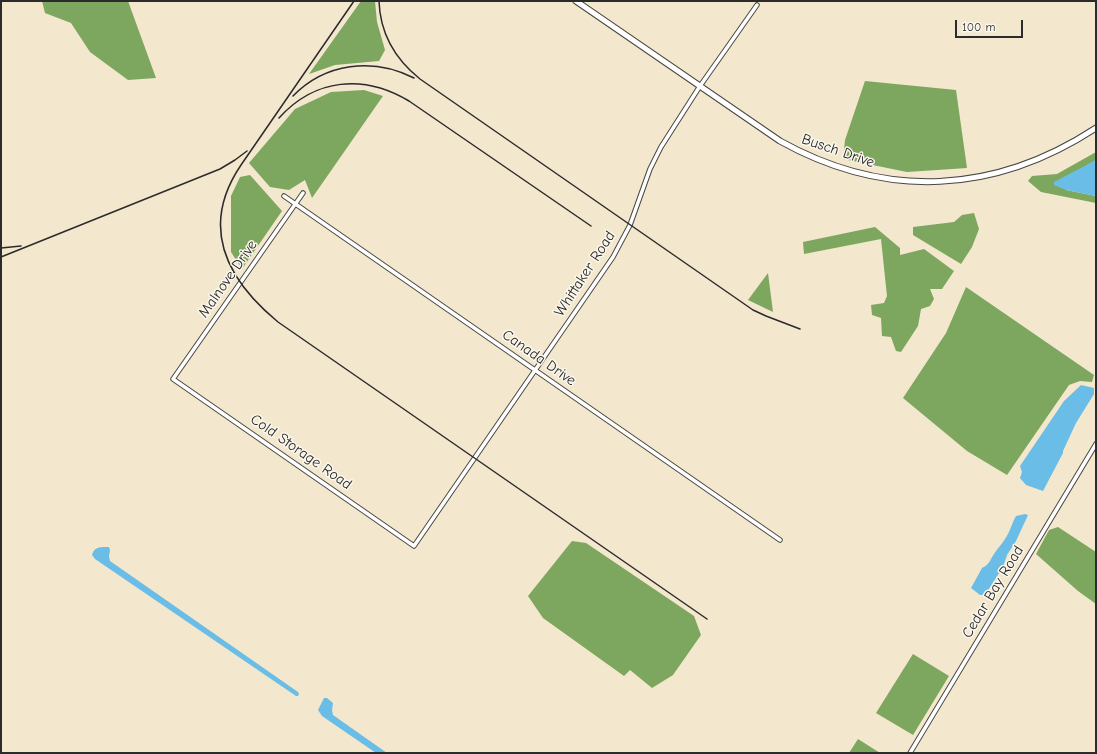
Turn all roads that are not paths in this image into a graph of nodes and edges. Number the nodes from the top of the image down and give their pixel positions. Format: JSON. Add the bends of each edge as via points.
{"nodes":[{"id":1,"x":576,"y":1,"type":"edge"},
{"id":2,"x":757,"y":5,"type":"dead end"},
{"id":3,"x":700,"y":86,"type":"junction"},
{"id":4,"x":1096,"y":128,"type":"edge"},
{"id":5,"x":303,"y":193,"type":"dead end"},
{"id":6,"x":284,"y":196,"type":"dead end"},
{"id":7,"x":295,"y":204,"type":"junction"},
{"id":8,"x":535,"y":370,"type":"junction"},
{"id":9,"x":173,"y":378,"type":"joint"},
{"id":10,"x":1096,"y":444,"type":"edge"},
{"id":11,"x":780,"y":540,"type":"dead end"},
{"id":12,"x":414,"y":546,"type":"joint"},
{"id":13,"x":910,"y":753,"type":"edge"}],
"edges":[{"from":1,"to":3,"type":"street","name":"Busch Drive"},
{"from":2,"to":3,"type":"street","name":"Whittaker Road"},
{"from":3,"to":4,"type":"street","name":"Busch Drive","via":[[780,141],[810,156],[852,171],[900,180],[941,181],[1002,172],[1054,153]]},
{"from":3,"to":8,"type":"street","name":"Whittaker Road","via":[[661,146],[622,242]]},
{"from":5,"to":7,"type":"street","name":"Malnove Drive"},
{"from":6,"to":7,"type":"street","name":"Canada Drive"},
{"from":7,"to":8,"type":"street","name":"Canada Drive"},
{"from":7,"to":9,"type":"street","name":"Malnove Drive"},
{"from":8,"to":11,"type":"street","name":"Canada Drive"},
{"from":8,"to":12,"type":"street","name":"Whittaker Road"},
{"from":9,"to":12,"type":"street","name":"Cold Storage Road"},
{"from":10,"to":13,"type":"street","name":"Cedar Bay Road"}]}
